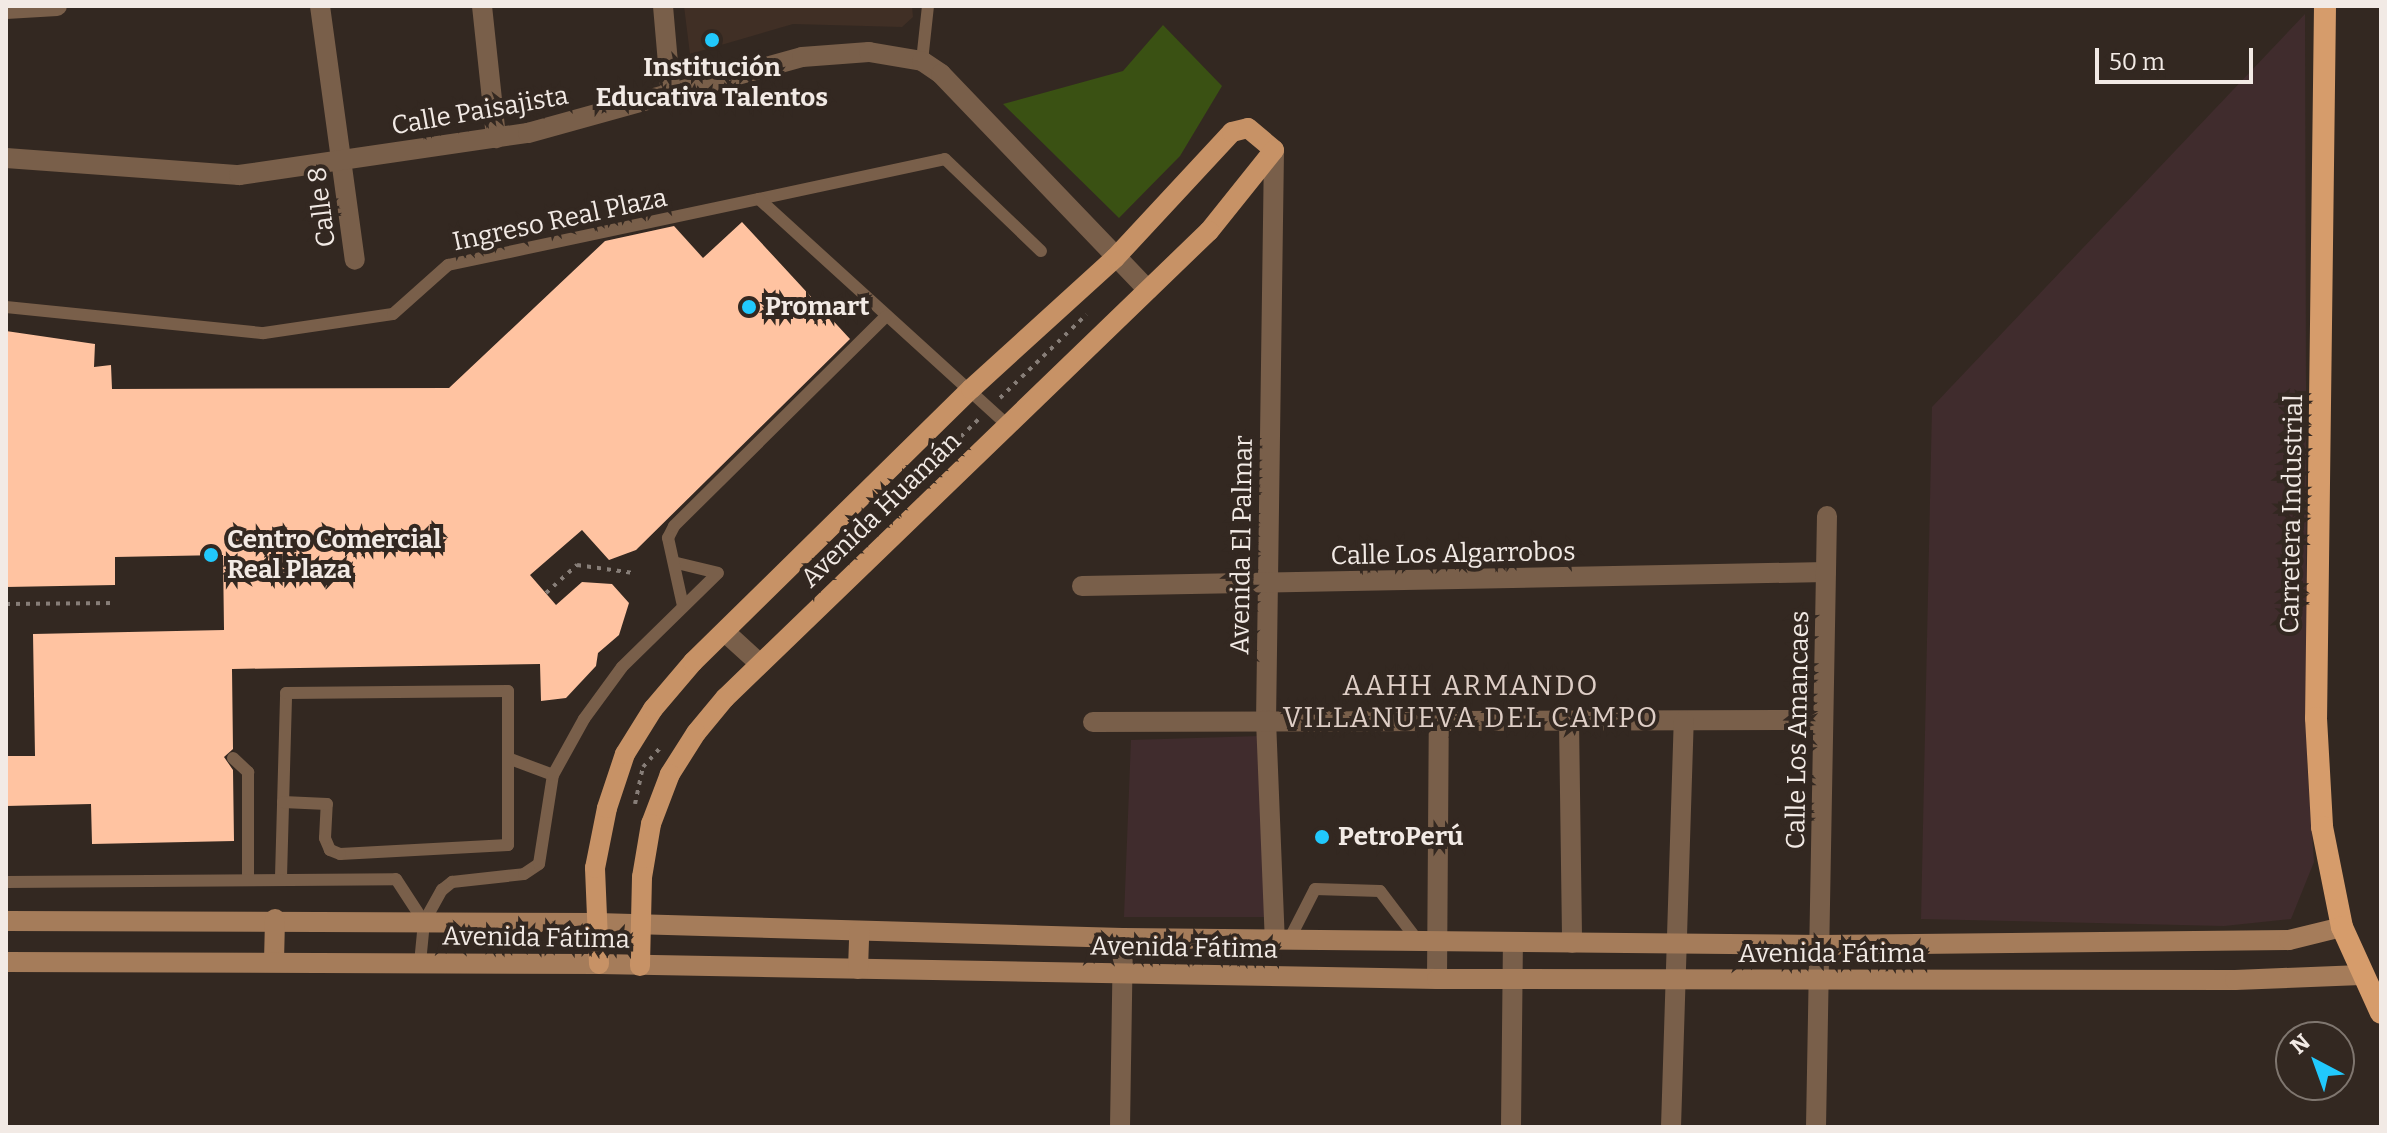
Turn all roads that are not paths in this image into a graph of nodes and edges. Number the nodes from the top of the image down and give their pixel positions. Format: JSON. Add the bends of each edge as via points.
{"nodes":[{"id":1,"x":57,"y":6,"type":"edge"},
{"id":2,"x":320,"y":6,"type":"edge"},
{"id":3,"x":482,"y":6,"type":"edge"},
{"id":4,"x":663,"y":6,"type":"edge"},
{"id":5,"x":928,"y":6,"type":"edge"},
{"id":6,"x":2325,"y":6,"type":"edge"},
{"id":7,"x":6,"y":9,"type":"edge"},
{"id":8,"x":922,"y":61,"type":"junction"},
{"id":9,"x":671,"y":97,"type":"junction"},
{"id":10,"x":496,"y":138,"type":"junction"},
{"id":11,"x":1274,"y":150,"type":"junction"},
{"id":12,"x":6,"y":158,"type":"edge"},
{"id":13,"x":344,"y":160,"type":"junction"},
{"id":14,"x":759,"y":199,"type":"junction"},
{"id":15,"x":1041,"y":251,"type":"dead end"},
{"id":16,"x":1115,"y":258,"type":"junction"},
{"id":17,"x":355,"y":260,"type":"dead end"},
{"id":18,"x":1148,"y":290,"type":"junction"},
{"id":19,"x":6,"y":307,"type":"edge"},
{"id":20,"x":886,"y":316,"type":"junction"},
{"id":21,"x":971,"y":389,"type":"junction"},
{"id":22,"x":1006,"y":424,"type":"junction"},
{"id":23,"x":1827,"y":516,"type":"dead end"},
{"id":24,"x":677,"y":563,"type":"junction"},
{"id":25,"x":1826,"y":572,"type":"junction"},
{"id":26,"x":1267,"y":584,"type":"junction"},
{"id":27,"x":1082,"y":586,"type":"dead end"},
{"id":28,"x":683,"y":606,"type":"junction"},
{"id":29,"x":725,"y":632,"type":"junction"},
{"id":30,"x":760,"y":664,"type":"junction"},
{"id":31,"x":1266,"y":720,"type":"junction"},
{"id":32,"x":1823,"y":720,"type":"junction"},
{"id":33,"x":1569,"y":721,"type":"junction"},
{"id":34,"x":1684,"y":721,"type":"junction"},
{"id":35,"x":1093,"y":722,"type":"dead end"},
{"id":36,"x":1439,"y":722,"type":"junction"},
{"id":37,"x":233,"y":758,"type":"dead end"},
{"id":38,"x":508,"y":758,"type":"junction"},
{"id":39,"x":553,"y":775,"type":"junction"},
{"id":40,"x":283,"y":802,"type":"junction"},
{"id":41,"x":281,"y":877,"type":"junction"},
{"id":42,"x":248,"y":878,"type":"junction"},
{"id":43,"x":6,"y":882,"type":"edge"},
{"id":44,"x":275,"y":919,"type":"junction"},
{"id":45,"x":6,"y":921,"type":"edge"},
{"id":46,"x":424,"y":922,"type":"junction"},
{"id":47,"x":597,"y":923,"type":"junction"},
{"id":48,"x":641,"y":924,"type":"junction"},
{"id":49,"x":2342,"y":927,"type":"junction"},
{"id":50,"x":859,"y":931,"type":"junction"},
{"id":51,"x":1123,"y":938,"type":"junction"},
{"id":52,"x":1282,"y":940,"type":"junction"},
{"id":53,"x":1427,"y":941,"type":"junction"},
{"id":54,"x":1513,"y":942,"type":"junction"},
{"id":55,"x":1679,"y":942,"type":"junction"},
{"id":56,"x":1572,"y":943,"type":"junction"},
{"id":57,"x":1821,"y":945,"type":"junction"},
{"id":58,"x":274,"y":961,"type":"junction"},
{"id":59,"x":6,"y":962,"type":"edge"},
{"id":60,"x":420,"y":963,"type":"junction"},
{"id":61,"x":599,"y":964,"type":"junction"},
{"id":62,"x":640,"y":966,"type":"junction"},
{"id":63,"x":858,"y":969,"type":"junction"},
{"id":64,"x":1125,"y":973,"type":"junction"},
{"id":65,"x":2361,"y":975,"type":"junction"},
{"id":66,"x":1514,"y":977,"type":"junction"},
{"id":67,"x":1672,"y":978,"type":"junction"},
{"id":68,"x":1437,"y":979,"type":"junction"},
{"id":69,"x":1817,"y":980,"type":"junction"},
{"id":70,"x":2381,"y":1013,"type":"edge"},
{"id":71,"x":1120,"y":1127,"type":"edge"},
{"id":72,"x":1511,"y":1127,"type":"edge"},
{"id":73,"x":1671,"y":1127,"type":"edge"},
{"id":74,"x":1816,"y":1127,"type":"edge"}],
"edges":[{"from":1,"to":7,"type":"street"},
{"from":2,"to":13,"type":"street","name":"Calle 8"},
{"from":3,"to":10,"type":"street"},
{"from":4,"to":9,"type":"street"},
{"from":5,"to":8,"type":"lane"},
{"from":6,"to":49,"type":"highway","name":"Carretera Industrial","via":[[2316,718],[2322,827]]},
{"from":8,"to":9,"type":"street","name":"Calle Paisajista","via":[[869,52],[802,57]]},
{"from":8,"to":16,"type":"street","via":[[973,107]]},
{"from":9,"to":10,"type":"street","name":"Calle Paisajista"},
{"from":10,"to":13,"type":"street","name":"Calle Paisajista"},
{"from":11,"to":16,"type":"main road","name":"Avenida Huamán","via":[[1248,128],[1238,127]]},
{"from":11,"to":18,"type":"main road","name":"Avenida Huamán","via":[[1209,231]]},
{"from":11,"to":26,"type":"street","name":"Avenida El Palmar"},
{"from":12,"to":13,"type":"street","name":"Calle Paisajista","via":[[239,175]]},
{"from":13,"to":17,"type":"street","name":"Calle 8"},
{"from":14,"to":15,"type":"lane","name":"Ingreso Real Plaza","via":[[945,159]]},
{"from":14,"to":19,"type":"lane","name":"Ingreso Real Plaza","via":[[448,265],[393,314],[264,333]]},
{"from":14,"to":20,"type":"lane"},
{"from":16,"to":18,"type":"street"},
{"from":16,"to":21,"type":"main road","name":"Avenida Huamán"},
{"from":18,"to":22,"type":"main road","name":"Avenida Huamán"},
{"from":20,"to":21,"type":"lane"},
{"from":20,"to":24,"type":"lane","via":[[674,526],[668,538]]},
{"from":21,"to":22,"type":"lane"},
{"from":21,"to":29,"type":"main road","name":"Avenida Huamán"},
{"from":22,"to":30,"type":"main road","name":"Avenida Huamán"},
{"from":23,"to":25,"type":"street","name":"Calle Los Amancaes"},
{"from":24,"to":28,"type":"lane"},
{"from":24,"to":28,"type":"lane","via":[[718,573]]},
{"from":25,"to":26,"type":"street","name":"Calle Los Algarrobos"},
{"from":25,"to":32,"type":"street","name":"Calle Los Amancaes"},
{"from":26,"to":27,"type":"street","name":"Calle Los Algarrobos"},
{"from":26,"to":31,"type":"street","name":"Avenida El Palmar"},
{"from":28,"to":39,"type":"lane","via":[[622,667],[584,719]]},
{"from":29,"to":30,"type":"street"},
{"from":29,"to":47,"type":"main road","name":"Avenida Huamán","via":[[653,709],[625,754],[595,868]]},
{"from":30,"to":48,"type":"main road","name":"Avenida Huamán","via":[[696,733],[670,774],[651,824]]},
{"from":31,"to":35,"type":"street"},
{"from":31,"to":36,"type":"street"},
{"from":31,"to":52,"type":"street","name":"Avenida El Palmar"},
{"from":32,"to":34,"type":"street"},
{"from":32,"to":57,"type":"street","name":"Calle Los Amancaes"},
{"from":33,"to":34,"type":"street"},
{"from":33,"to":36,"type":"street"},
{"from":33,"to":56,"type":"street"},
{"from":34,"to":55,"type":"street"},
{"from":36,"to":53,"type":"street"},
{"from":37,"to":42,"type":"lane","via":[[248,772]]},
{"from":38,"to":39,"type":"lane"},
{"from":38,"to":40,"type":"lane","via":[[508,845],[340,854],[330,850],[325,838],[327,804]]},
{"from":38,"to":40,"type":"lane","via":[[508,691],[286,693]]},
{"from":39,"to":46,"type":"lane","via":[[539,864],[524,874],[452,882]]},
{"from":40,"to":41,"type":"lane"},
{"from":41,"to":42,"type":"lane"},
{"from":41,"to":46,"type":"lane","via":[[396,879]]},
{"from":42,"to":43,"type":"lane"},
{"from":44,"to":45,"type":"main road","name":"Avenida Fátima"},
{"from":44,"to":46,"type":"main road","name":"Avenida Fátima"},
{"from":44,"to":58,"type":"main road"},
{"from":46,"to":47,"type":"main road","name":"Avenida Fátima"},
{"from":46,"to":60,"type":"lane"},
{"from":47,"to":48,"type":"main road","name":"Avenida Fátima"},
{"from":47,"to":61,"type":"main road","name":"Avenida Huamán"},
{"from":48,"to":50,"type":"main road","name":"Avenida Fátima"},
{"from":48,"to":62,"type":"main road","name":"Avenida Huamán"},
{"from":49,"to":57,"type":"main road","name":"Avenida Fátima","via":[[2289,940]]},
{"from":49,"to":65,"type":"highway","name":"Carretera Industrial"},
{"from":50,"to":51,"type":"main road","name":"Avenida Fátima"},
{"from":50,"to":63,"type":"main road"},
{"from":51,"to":52,"type":"main road","name":"Avenida Fátima"},
{"from":51,"to":64,"type":"street"},
{"from":52,"to":53,"type":"main road","name":"Avenida Fátima"},
{"from":52,"to":53,"type":"lane","via":[[1315,889],[1380,891]]},
{"from":53,"to":54,"type":"main road","name":"Avenida Fátima"},
{"from":53,"to":68,"type":"street"},
{"from":54,"to":56,"type":"main road","name":"Avenida Fátima"},
{"from":54,"to":66,"type":"street"},
{"from":55,"to":56,"type":"main road","name":"Avenida Fátima"},
{"from":55,"to":57,"type":"main road","name":"Avenida Fátima"},
{"from":55,"to":67,"type":"street"},
{"from":57,"to":69,"type":"street"},
{"from":58,"to":59,"type":"main road","name":"Avenida Fátima"},
{"from":58,"to":60,"type":"main road","name":"Avenida Fátima"},
{"from":60,"to":61,"type":"main road","name":"Avenida Fátima"},
{"from":61,"to":62,"type":"main road","name":"Avenida Fátima"},
{"from":62,"to":63,"type":"main road","name":"Avenida Fátima"},
{"from":63,"to":64,"type":"main road","name":"Avenida Fátima"},
{"from":64,"to":68,"type":"main road","name":"Avenida Fátima"},
{"from":64,"to":71,"type":"street"},
{"from":65,"to":69,"type":"main road","name":"Avenida Fátima"},
{"from":65,"to":70,"type":"highway","name":"Carretera Industrial"},
{"from":66,"to":67,"type":"main road","name":"Avenida Fátima"},
{"from":66,"to":68,"type":"main road","name":"Avenida Fátima"},
{"from":66,"to":72,"type":"street"},
{"from":67,"to":69,"type":"main road","name":"Avenida Fátima"},
{"from":67,"to":73,"type":"street"},
{"from":69,"to":74,"type":"street"}]}
